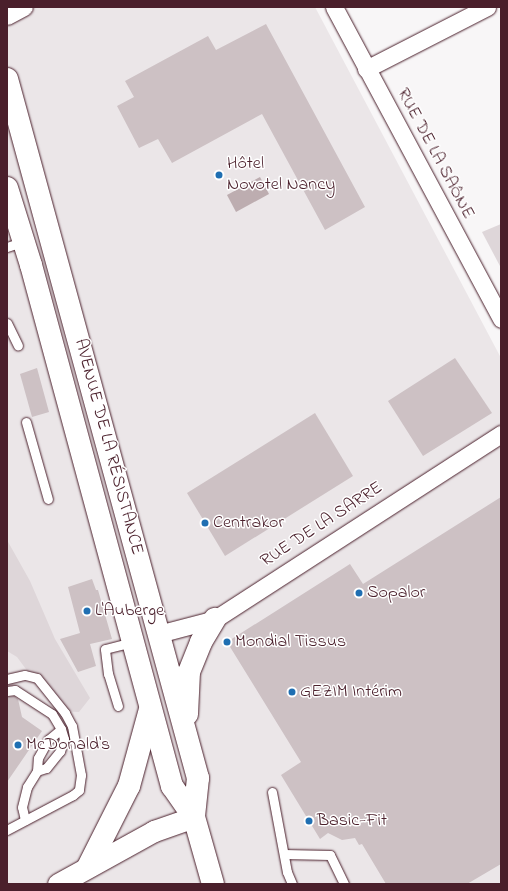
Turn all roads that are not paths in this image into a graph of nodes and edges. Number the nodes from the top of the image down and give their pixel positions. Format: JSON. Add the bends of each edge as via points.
{"nodes":[{"id":1,"x":24,"y":7,"type":"edge"},
{"id":2,"x":334,"y":7,"type":"edge"},
{"id":3,"x":487,"y":7,"type":"edge"},
{"id":4,"x":7,"y":16,"type":"edge"},
{"id":5,"x":366,"y":69,"type":"junction"},
{"id":6,"x":7,"y":79,"type":"edge"},
{"id":7,"x":7,"y":188,"type":"edge"},
{"id":8,"x":14,"y":233,"type":"edge"},
{"id":9,"x":501,"y":319,"type":"edge"},
{"id":10,"x":7,"y":322,"type":"edge"},
{"id":11,"x":18,"y":346,"type":"dead end"},
{"id":12,"x":26,"y":422,"type":"dead end"},
{"id":13,"x":501,"y":434,"type":"edge"},
{"id":14,"x":48,"y":499,"type":"dead end"},
{"id":15,"x":98,"y":512,"type":"junction"},
{"id":16,"x":216,"y":619,"type":"junction"},
{"id":17,"x":158,"y":634,"type":"junction"},
{"id":18,"x":133,"y":642,"type":"junction"},
{"id":19,"x":7,"y":679,"type":"edge"},
{"id":20,"x":7,"y":691,"type":"edge"},
{"id":21,"x":118,"y":706,"type":"dead end"},
{"id":22,"x":150,"y":706,"type":"junction"},
{"id":23,"x":61,"y":729,"type":"junction"},
{"id":24,"x":187,"y":735,"type":"junction"},
{"id":25,"x":37,"y":771,"type":"junction"},
{"id":26,"x":272,"y":792,"type":"dead end"},
{"id":27,"x":194,"y":817,"type":"junction"},
{"id":28,"x":25,"y":820,"type":"junction"},
{"id":29,"x":7,"y":830,"type":"edge"},
{"id":30,"x":284,"y":854,"type":"junction"},
{"id":31,"x":88,"y":867,"type":"junction"},
{"id":32,"x":58,"y":884,"type":"edge"},
{"id":33,"x":213,"y":884,"type":"edge"},
{"id":34,"x":292,"y":884,"type":"edge"},
{"id":35,"x":344,"y":884,"type":"edge"}],
"edges":[{"from":1,"to":4,"type":"street"},
{"from":2,"to":5,"type":"street","name":"RUE DE LA SAÔNE"},
{"from":3,"to":5,"type":"street"},
{"from":5,"to":9,"type":"street","name":"RUE DE LA SAÔNE"},
{"from":6,"to":17,"type":"main road","name":"AVENUE DE LA RÉSISTANCE"},
{"from":7,"to":8,"type":"main road","name":"AVENUE DE LA RÉSISTANCE"},
{"from":8,"to":15,"type":"main road","name":"AVENUE DE LA RÉSISTANCE"},
{"from":10,"to":11,"type":"lane"},
{"from":12,"to":14,"type":"lane"},
{"from":13,"to":16,"type":"street","name":"RUE DE LA SARRE"},
{"from":15,"to":17,"type":"main road","via":[[115,533],[138,620],[144,629]]},
{"from":15,"to":18,"type":"main road","name":"AVENUE DE LA RÉSISTANCE"},
{"from":16,"to":17,"type":"street","name":"RUE DE LA SARRE"},
{"from":16,"to":24,"type":"main road","via":[[202,642],[189,672]]},
{"from":17,"to":24,"type":"main road","name":"AVENUE DE LA RÉSISTANCE"},
{"from":18,"to":21,"type":"lane","via":[[104,649],[108,674]]},
{"from":18,"to":22,"type":"main road","name":"AVENUE DE LA RÉSISTANCE"},
{"from":19,"to":28,"type":"lane","via":[[25,675],[37,678],[65,713],[72,726],[73,744],[81,775],[79,790],[73,795]]},
{"from":20,"to":23,"type":"lane","via":[[15,690],[52,714]]},
{"from":22,"to":27,"type":"main road","name":"AVENUE DE LA RÉSISTANCE","via":[[172,786]]},
{"from":22,"to":31,"type":"main road","via":[[140,752],[129,786]]},
{"from":23,"to":25,"type":"lane","via":[[48,740],[38,758]]},
{"from":23,"to":25,"type":"lane","via":[[64,739],[60,752],[46,768]]},
{"from":24,"to":27,"type":"main road","name":"AVENUE DE LA RÉSISTANCE","via":[[198,778]]},
{"from":25,"to":28,"type":"lane","via":[[27,787],[22,807]]},
{"from":26,"to":30,"type":"lane"},
{"from":27,"to":31,"type":"street","via":[[154,831]]},
{"from":27,"to":33,"type":"main road","name":"AVENUE DE LA RÉSISTANCE"},
{"from":28,"to":29,"type":"lane"},
{"from":30,"to":34,"type":"lane"},
{"from":30,"to":35,"type":"lane","via":[[330,855]]},
{"from":31,"to":32,"type":"street"}]}
